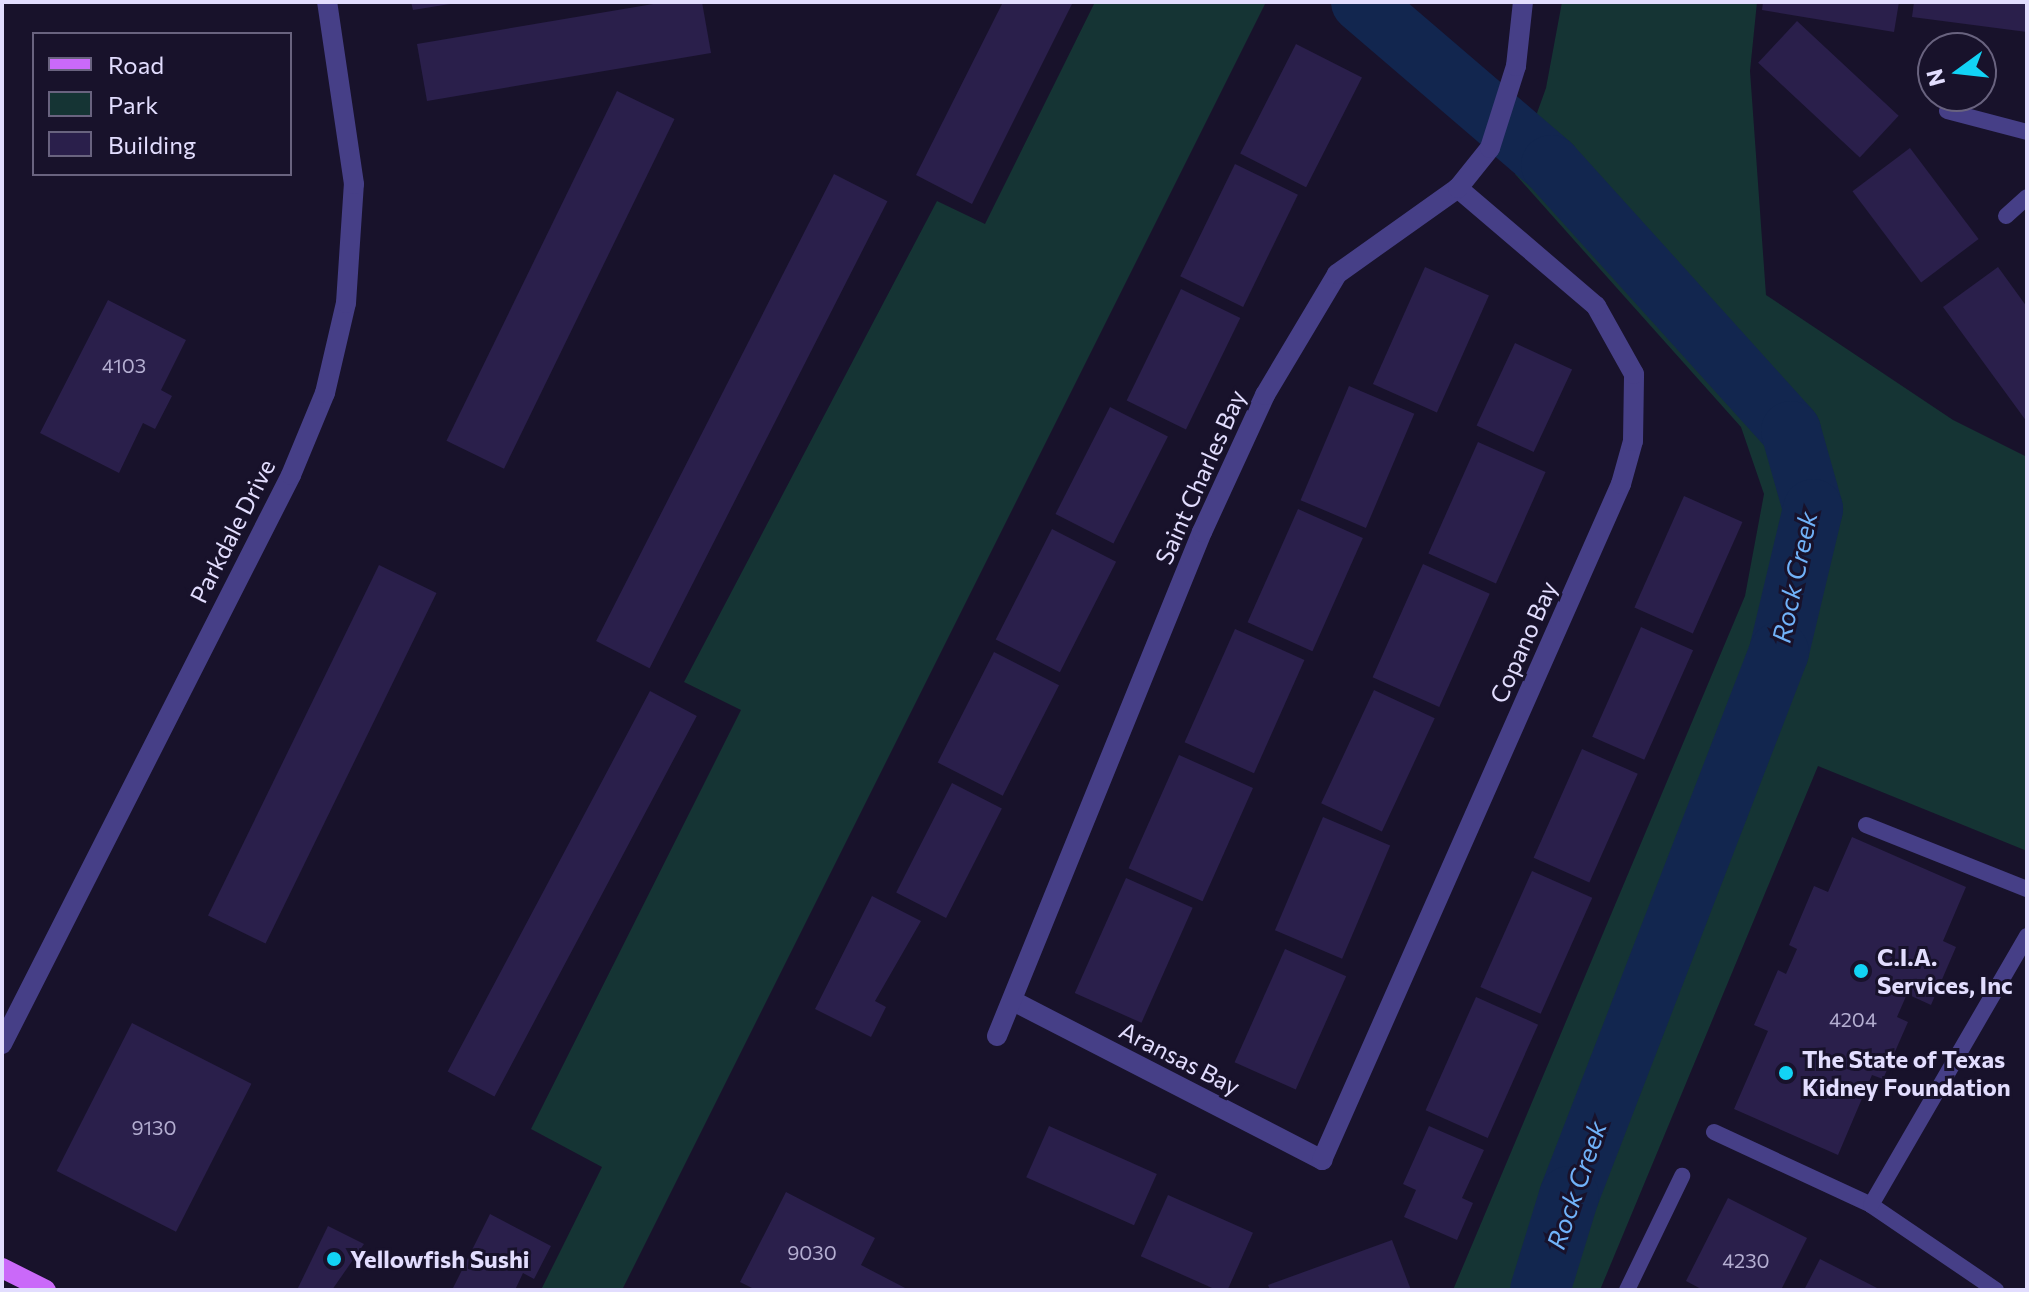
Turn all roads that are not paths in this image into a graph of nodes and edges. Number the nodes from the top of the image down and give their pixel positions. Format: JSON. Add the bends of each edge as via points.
{"nodes":[{"id":1,"x":327,"y":2,"type":"edge"},
{"id":2,"x":1523,"y":2,"type":"edge"},
{"id":3,"x":1951,"y":112,"type":"edge"},
{"id":4,"x":2027,"y":132,"type":"edge"},
{"id":5,"x":1458,"y":188,"type":"junction"},
{"id":6,"x":2027,"y":197,"type":"edge"},
{"id":7,"x":2006,"y":216,"type":"dead end"},
{"id":8,"x":1866,"y":825,"type":"dead end"},
{"id":9,"x":2027,"y":889,"type":"edge"},
{"id":10,"x":2027,"y":936,"type":"edge"},
{"id":11,"x":1013,"y":1001,"type":"junction"},
{"id":12,"x":997,"y":1036,"type":"dead end"},
{"id":13,"x":2,"y":1044,"type":"edge"},
{"id":14,"x":1714,"y":1132,"type":"dead end"},
{"id":15,"x":1322,"y":1160,"type":"joint"},
{"id":16,"x":1682,"y":1176,"type":"dead end"},
{"id":17,"x":1871,"y":1205,"type":"junction"},
{"id":18,"x":2,"y":1268,"type":"edge"},
{"id":19,"x":46,"y":1290,"type":"edge"},
{"id":20,"x":1627,"y":1290,"type":"edge"},
{"id":21,"x":1996,"y":1290,"type":"edge"}],
"edges":[{"from":1,"to":13,"type":"street","name":"Parkdale Drive","via":[[354,184],[346,303],[325,393],[291,475]]},
{"from":2,"to":5,"type":"street","name":"Saint Charles Bay","via":[[1508,99],[1490,148]]},
{"from":3,"to":4,"type":"lane"},
{"from":5,"to":11,"type":"street","name":"Saint Charles Bay","via":[[1360,252],[1316,299],[1202,532]]},
{"from":5,"to":15,"type":"street","name":"Copano Bay","via":[[1596,306],[1634,374],[1633,441],[1621,484]]},
{"from":6,"to":7,"type":"lane"},
{"from":8,"to":9,"type":"lane"},
{"from":10,"to":17,"type":"lane"},
{"from":11,"to":12,"type":"street","name":"Saint Charles Bay"},
{"from":11,"to":15,"type":"street","name":"Aransas Bay"},
{"from":14,"to":17,"type":"lane"},
{"from":16,"to":20,"type":"lane"},
{"from":17,"to":21,"type":"lane"},
{"from":18,"to":19,"type":"main road"}]}
